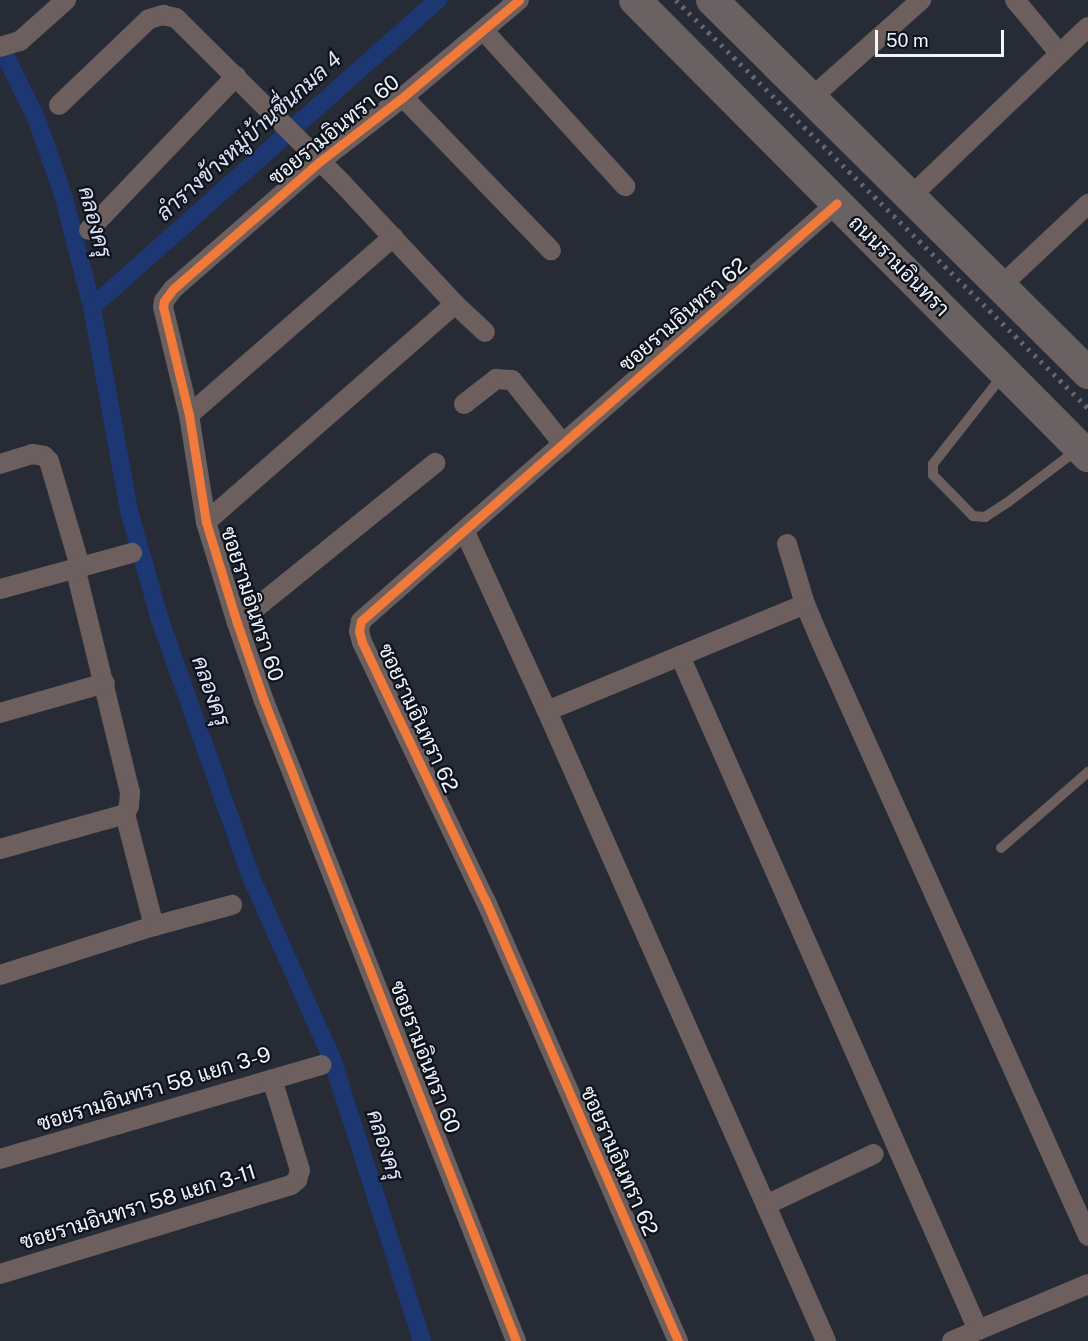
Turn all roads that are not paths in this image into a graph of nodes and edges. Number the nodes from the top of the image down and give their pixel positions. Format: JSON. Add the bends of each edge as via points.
{"nodes":[{"id":1,"x":66,"y":0,"type":"edge"},
{"id":2,"x":519,"y":0,"type":"edge"},
{"id":3,"x":635,"y":0,"type":"edge"},
{"id":4,"x":712,"y":0,"type":"edge"},
{"id":5,"x":921,"y":0,"type":"edge"},
{"id":6,"x":1015,"y":0,"type":"edge"},
{"id":7,"x":1088,"y":27,"type":"edge"},
{"id":8,"x":484,"y":31,"type":"junction"},
{"id":9,"x":0,"y":47,"type":"edge"},
{"id":10,"x":1060,"y":54,"type":"junction"},
{"id":11,"x":236,"y":76,"type":"junction"},
{"id":12,"x":403,"y":97,"type":"junction"},
{"id":13,"x":810,"y":99,"type":"junction"},
{"id":14,"x":59,"y":105,"type":"dead end"},
{"id":15,"x":319,"y":162,"type":"junction"},
{"id":16,"x":625,"y":186,"type":"dead end"},
{"id":17,"x":910,"y":197,"type":"junction"},
{"id":18,"x":837,"y":203,"type":"junction"},
{"id":19,"x":1088,"y":204,"type":"edge"},
{"id":20,"x":89,"y":230,"type":"dead end"},
{"id":21,"x":393,"y":237,"type":"junction"},
{"id":22,"x":550,"y":250,"type":"dead end"},
{"id":23,"x":1001,"y":286,"type":"junction"},
{"id":24,"x":455,"y":304,"type":"junction"},
{"id":25,"x":1030,"y":316,"type":"junction"},
{"id":26,"x":485,"y":332,"type":"dead end"},
{"id":27,"x":1088,"y":355,"type":"edge"},
{"id":28,"x":1005,"y":373,"type":"junction"},
{"id":29,"x":1088,"y":373,"type":"edge"},
{"id":30,"x":464,"y":404,"type":"dead end"},
{"id":31,"x":189,"y":415,"type":"junction"},
{"id":32,"x":563,"y":444,"type":"junction"},
{"id":33,"x":1084,"y":452,"type":"edge"},
{"id":34,"x":435,"y":463,"type":"dead end"},
{"id":35,"x":0,"y":464,"type":"edge"},
{"id":36,"x":206,"y":522,"type":"junction"},
{"id":37,"x":465,"y":531,"type":"junction"},
{"id":38,"x":787,"y":544,"type":"dead end"},
{"id":39,"x":132,"y":553,"type":"dead end"},
{"id":40,"x":78,"y":566,"type":"junction"},
{"id":41,"x":0,"y":589,"type":"edge"},
{"id":42,"x":805,"y":604,"type":"junction"},
{"id":43,"x":237,"y":623,"type":"junction"},
{"id":44,"x":680,"y":656,"type":"junction"},
{"id":45,"x":105,"y":683,"type":"junction"},
{"id":46,"x":548,"y":711,"type":"junction"},
{"id":47,"x":0,"y":713,"type":"edge"},
{"id":48,"x":1088,"y":772,"type":"edge"},
{"id":49,"x":125,"y":814,"type":"junction"},
{"id":50,"x":1001,"y":848,"type":"dead end"},
{"id":51,"x":0,"y":849,"type":"edge"},
{"id":52,"x":232,"y":905,"type":"dead end"},
{"id":53,"x":154,"y":926,"type":"junction"},
{"id":54,"x":0,"y":975,"type":"edge"},
{"id":55,"x":322,"y":1065,"type":"dead end"},
{"id":56,"x":272,"y":1079,"type":"junction"},
{"id":57,"x":874,"y":1154,"type":"dead end"},
{"id":58,"x":0,"y":1160,"type":"edge"},
{"id":59,"x":766,"y":1205,"type":"junction"},
{"id":60,"x":1088,"y":1236,"type":"edge"},
{"id":61,"x":0,"y":1274,"type":"edge"},
{"id":62,"x":1088,"y":1284,"type":"edge"},
{"id":63,"x":978,"y":1330,"type":"junction"},
{"id":64,"x":516,"y":1341,"type":"edge"},
{"id":65,"x":678,"y":1341,"type":"edge"},
{"id":66,"x":826,"y":1341,"type":"edge"},
{"id":67,"x":952,"y":1341,"type":"edge"}],
"edges":[{"from":1,"to":9,"type":"street","via":[[20,40]]},
{"from":2,"to":8,"type":"street","name":"ซอยรามอินทรา 60"},
{"from":3,"to":18,"type":"main road","name":"ถนนรามอินทรา"},
{"from":4,"to":13,"type":"main road"},
{"from":5,"to":13,"type":"street"},
{"from":6,"to":10,"type":"street"},
{"from":7,"to":10,"type":"street"},
{"from":8,"to":12,"type":"street","name":"ซอยรามอินทรา 60"},
{"from":8,"to":16,"type":"street"},
{"from":10,"to":17,"type":"street"},
{"from":11,"to":14,"type":"street","via":[[176,18],[163,15],[149,20]]},
{"from":11,"to":15,"type":"street"},
{"from":11,"to":20,"type":"street"},
{"from":12,"to":15,"type":"street","name":"ซอยรามอินทรา 60"},
{"from":12,"to":22,"type":"street"},
{"from":13,"to":17,"type":"main road"},
{"from":15,"to":21,"type":"street"},
{"from":15,"to":31,"type":"street","name":"ซอยรามอินทรา 60","via":[[164,301]]},
{"from":17,"to":23,"type":"main road"},
{"from":18,"to":28,"type":"main road","name":"ถนนรามอินทรา"},
{"from":18,"to":32,"type":"street","name":"ซอยรามอินทรา 62"},
{"from":19,"to":23,"type":"street"},
{"from":21,"to":24,"type":"street"},
{"from":21,"to":31,"type":"street"},
{"from":23,"to":25,"type":"main road"},
{"from":24,"to":26,"type":"street"},
{"from":24,"to":36,"type":"street"},
{"from":25,"to":27,"type":"main road"},
{"from":25,"to":29,"type":"main road"},
{"from":28,"to":33,"type":"main road","name":"ถนนรามอินทรา"},
{"from":28,"to":33,"type":"lane","via":[[933,464],[933,475],[973,516],[985,517]]},
{"from":30,"to":32,"type":"street","via":[[496,379],[512,380]]},
{"from":31,"to":36,"type":"street","name":"ซอยรามอินทรา 60"},
{"from":32,"to":37,"type":"street","name":"ซอยรามอินทรา 62"},
{"from":34,"to":43,"type":"street"},
{"from":35,"to":40,"type":"street","via":[[32,454],[49,461]]},
{"from":36,"to":43,"type":"street","name":"ซอยรามอินทรา 60"},
{"from":37,"to":46,"type":"street"},
{"from":37,"to":65,"type":"street","name":"ซอยรามอินทรา 62","via":[[361,621],[362,642],[485,900]]},
{"from":38,"to":42,"type":"street"},
{"from":39,"to":40,"type":"street"},
{"from":40,"to":41,"type":"street"},
{"from":40,"to":45,"type":"street"},
{"from":42,"to":44,"type":"street"},
{"from":42,"to":60,"type":"street"},
{"from":43,"to":64,"type":"street","name":"ซอยรามอินทรา 60","via":[[264,701]]},
{"from":44,"to":46,"type":"street"},
{"from":44,"to":63,"type":"street"},
{"from":45,"to":47,"type":"street"},
{"from":45,"to":49,"type":"street","via":[[130,792]]},
{"from":46,"to":59,"type":"street"},
{"from":48,"to":50,"type":"lane"},
{"from":49,"to":51,"type":"street"},
{"from":49,"to":53,"type":"street"},
{"from":52,"to":53,"type":"street"},
{"from":53,"to":54,"type":"street"},
{"from":55,"to":56,"type":"street","name":"ซอยรามอินทรา 58 แยก 3-9"},
{"from":56,"to":58,"type":"street","name":"ซอยรามอินทรา 58 แยก 3-9"},
{"from":56,"to":61,"type":"street","name":"ซอยรามอินทรา 58 แยก 3-11","via":[[300,1170],[291,1185]]},
{"from":57,"to":59,"type":"street"},
{"from":59,"to":66,"type":"street"},
{"from":62,"to":63,"type":"street"},
{"from":63,"to":67,"type":"street"}]}
